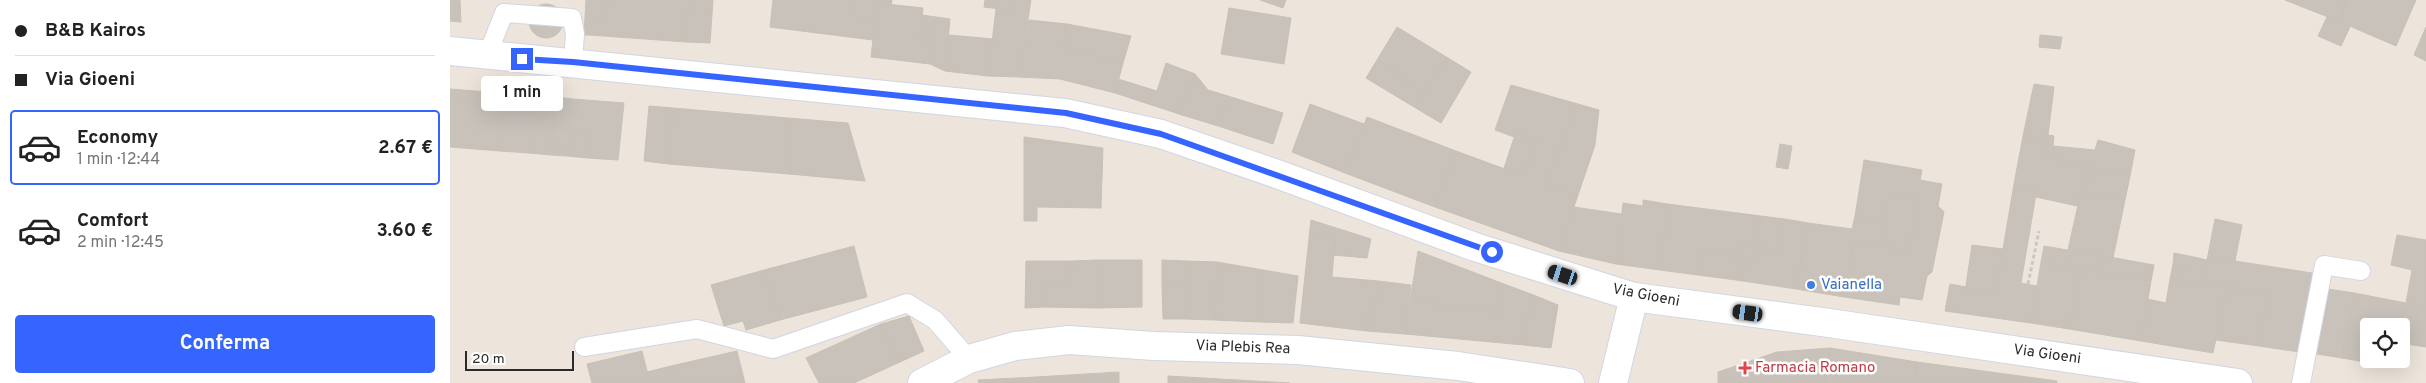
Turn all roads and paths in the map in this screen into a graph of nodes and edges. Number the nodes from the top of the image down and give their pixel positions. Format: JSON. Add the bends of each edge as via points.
{"nodes":[{"id":1,"x":450,"y":51,"type":"edge"},
{"id":2,"x":487,"y":56,"type":"junction"},
{"id":3,"x":573,"y":62,"type":"junction"},
{"id":4,"x":2039,"y":231,"type":"dead end"},
{"id":5,"x":2362,"y":271,"type":"dead end"},
{"id":6,"x":2028,"y":284,"type":"dead end"},
{"id":7,"x":1634,"y":297,"type":"junction"},
{"id":8,"x":584,"y":347,"type":"dead end"},
{"id":9,"x":969,"y":359,"type":"junction"},
{"id":10,"x":922,"y":383,"type":"edge"},
{"id":11,"x":1570,"y":383,"type":"edge"},
{"id":12,"x":1613,"y":383,"type":"edge"},
{"id":13,"x":2238,"y":383,"type":"edge"},
{"id":14,"x":2301,"y":383,"type":"edge"}],
"edges":[{"from":1,"to":2,"type":"street","name":"Via Gioeni"},
{"from":2,"to":3,"type":"street","name":"Via Gioeni"},
{"from":2,"to":3,"type":"lane","via":[[504,13],[572,18],[575,34]]},
{"from":3,"to":7,"type":"street","name":"Via Gioeni","via":[[1066,113],[1161,134],[1475,247]]},
{"from":4,"to":6,"type":"path"},
{"from":5,"to":14,"type":"lane","via":[[2324,265]]},
{"from":7,"to":12,"type":"street"},
{"from":7,"to":13,"type":"street","name":"Via Gioeni"},
{"from":8,"to":9,"type":"lane","via":[[697,329],[773,349],[907,303],[935,320]]},
{"from":9,"to":10,"type":"street","name":"Via Plebis Rea"},
{"from":9,"to":11,"type":"street","name":"Via Plebis Rea","via":[[1015,346],[1069,340],[1298,350],[1458,366]]}]}
